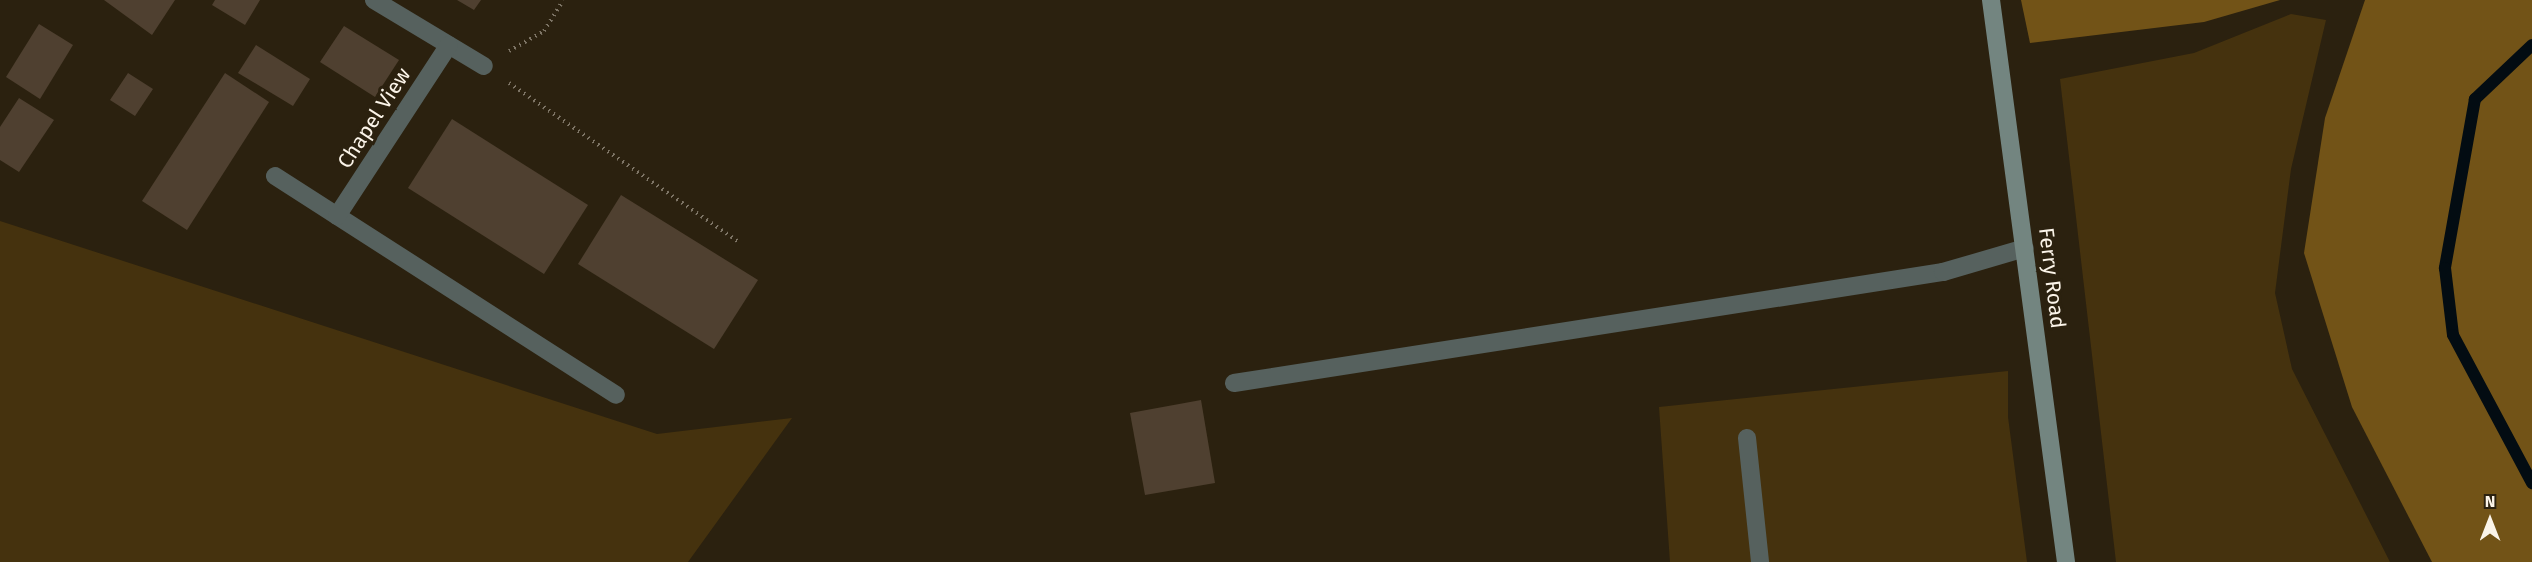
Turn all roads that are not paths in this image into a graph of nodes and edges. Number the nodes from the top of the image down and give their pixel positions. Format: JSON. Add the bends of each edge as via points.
{"nodes":[{"id":1,"x":374,"y":0,"type":"edge"},
{"id":2,"x":1991,"y":0,"type":"edge"},
{"id":3,"x":449,"y":45,"type":"junction"},
{"id":4,"x":484,"y":66,"type":"road end"},
{"id":5,"x":275,"y":176,"type":"dead end"},
{"id":6,"x":338,"y":216,"type":"junction"},
{"id":7,"x":2025,"y":248,"type":"junction"},
{"id":8,"x":1234,"y":384,"type":"dead end"},
{"id":9,"x":616,"y":395,"type":"dead end"},
{"id":10,"x":1747,"y":438,"type":"dead end"},
{"id":11,"x":1760,"y":562,"type":"edge"},
{"id":12,"x":2066,"y":562,"type":"edge"}],
"edges":[{"from":1,"to":3,"type":"street"},
{"from":2,"to":7,"type":"street","name":"Ferry Road"},
{"from":3,"to":4,"type":"street"},
{"from":3,"to":6,"type":"street","name":"Chapel View"},
{"from":5,"to":6,"type":"street"},
{"from":6,"to":9,"type":"street"},
{"from":7,"to":8,"type":"street","via":[[1943,272]]},
{"from":7,"to":12,"type":"street","name":"Ferry Road"},
{"from":10,"to":11,"type":"street"}]}
